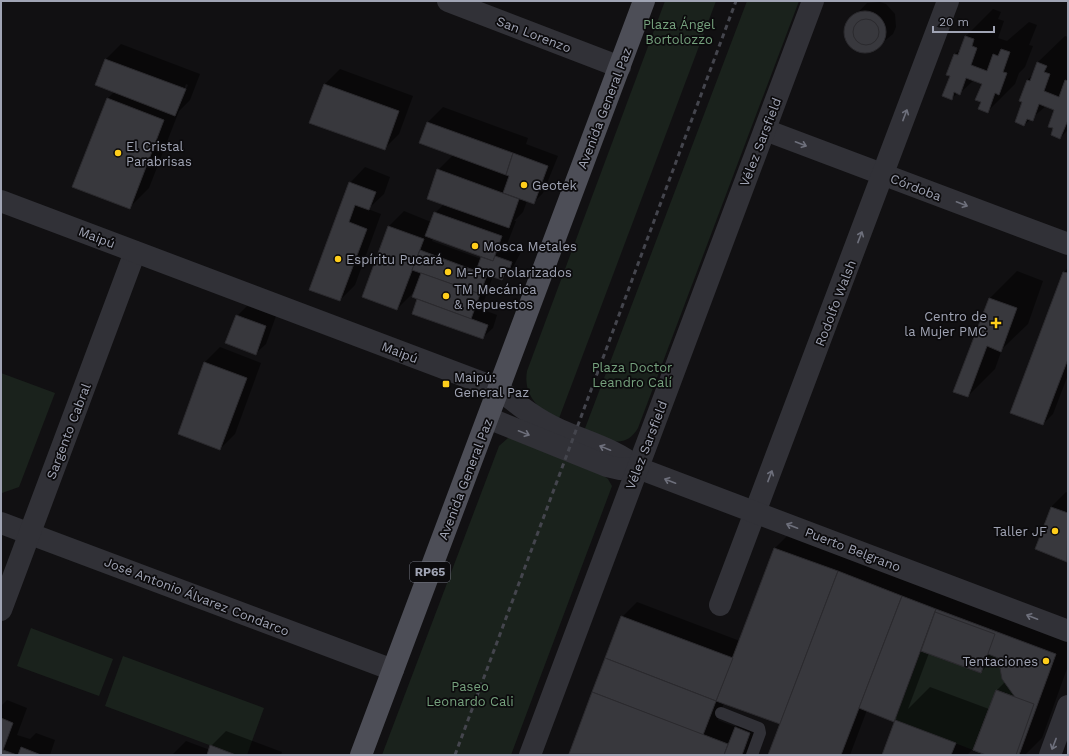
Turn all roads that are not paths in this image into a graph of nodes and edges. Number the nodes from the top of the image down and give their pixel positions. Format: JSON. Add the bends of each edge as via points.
{"nodes":[{"id":1,"x":448,"y":1,"type":"edge"},
{"id":2,"x":644,"y":1,"type":"edge"},
{"id":3,"x":813,"y":1,"type":"edge"},
{"id":4,"x":948,"y":1,"type":"edge"},
{"id":5,"x":620,"y":67,"type":"junction"},
{"id":6,"x":765,"y":130,"type":"junction"},
{"id":7,"x":883,"y":174,"type":"junction"},
{"id":8,"x":1,"y":201,"type":"edge"},
{"id":9,"x":1068,"y":244,"type":"edge"},
{"id":10,"x":135,"y":252,"type":"junction"},
{"id":11,"x":499,"y":389,"type":"junction"},
{"id":12,"x":488,"y":418,"type":"junction"},
{"id":13,"x":638,"y":468,"type":"junction"},
{"id":14,"x":756,"y":513,"type":"junction"},
{"id":15,"x":1,"y":523,"type":"edge"},
{"id":16,"x":30,"y":534,"type":"junction"},
{"id":17,"x":720,"y":605,"type":"dead end"},
{"id":18,"x":1,"y":610,"type":"edge"},
{"id":19,"x":1068,"y":631,"type":"edge"},
{"id":20,"x":393,"y":670,"type":"junction"},
{"id":21,"x":1068,"y":706,"type":"edge"},
{"id":22,"x":721,"y":713,"type":"dead end"},
{"id":23,"x":361,"y":755,"type":"edge"},
{"id":24,"x":530,"y":755,"type":"edge"},
{"id":25,"x":752,"y":755,"type":"edge"},
{"id":26,"x":1050,"y":755,"type":"edge"}],
"edges":[{"from":1,"to":5,"type":"street","name":"San Lorenzo"},
{"from":2,"to":5,"type":"main road","name":"Avenida General Paz","number":"RP65"},
{"from":3,"to":6,"type":"street","name":"Vélez Sarsfield"},
{"from":7,"to":4,"type":"street","name":"Rodolfo Walsh","one_way":true},
{"from":5,"to":11,"type":"main road","name":"Avenida General Paz","number":"RP65"},
{"from":6,"to":7,"type":"street","name":"Córdoba","one_way":true},
{"from":6,"to":13,"type":"street","name":"Vélez Sarsfield"},
{"from":7,"to":9,"type":"street","name":"Córdoba","one_way":true},
{"from":14,"to":7,"type":"street","name":"Rodolfo Walsh","one_way":true},
{"from":8,"to":10,"type":"street","name":"Maipú"},
{"from":10,"to":11,"type":"street","name":"Maipú"},
{"from":10,"to":16,"type":"street","name":"Sargento Cabral"},
{"from":11,"to":12,"type":"main road","name":"Avenida General Paz","number":"RP65"},
{"from":13,"to":11,"type":"street","name":"Maipú","one_way":true,"via":[[612,451],[535,417]]},
{"from":12,"to":13,"type":"street","one_way":true,"via":[[607,466],[620,469]]},
{"from":12,"to":20,"type":"main road","name":"Avenida General Paz","number":"RP65"},
{"from":14,"to":13,"type":"street","name":"Puerto Belgrano","one_way":true},
{"from":13,"to":24,"type":"street","name":"Vélez Sarsfield"},
{"from":14,"to":17,"type":"street","name":"Rodolfo Walsh"},
{"from":19,"to":14,"type":"street","name":"Puerto Belgrano","one_way":true},
{"from":15,"to":16,"type":"street","name":"José Antonio Álvarez Condarco"},
{"from":16,"to":18,"type":"street","name":"Sargento Cabral"},
{"from":16,"to":20,"type":"street","name":"José Antonio Álvarez Condarco"},
{"from":20,"to":23,"type":"main road","name":"Avenida General Paz","number":"RP65"},
{"from":21,"to":26,"type":"street","one_way":true},
{"from":22,"to":25,"type":"lane","via":[[759,728],[760,733]]}]}
